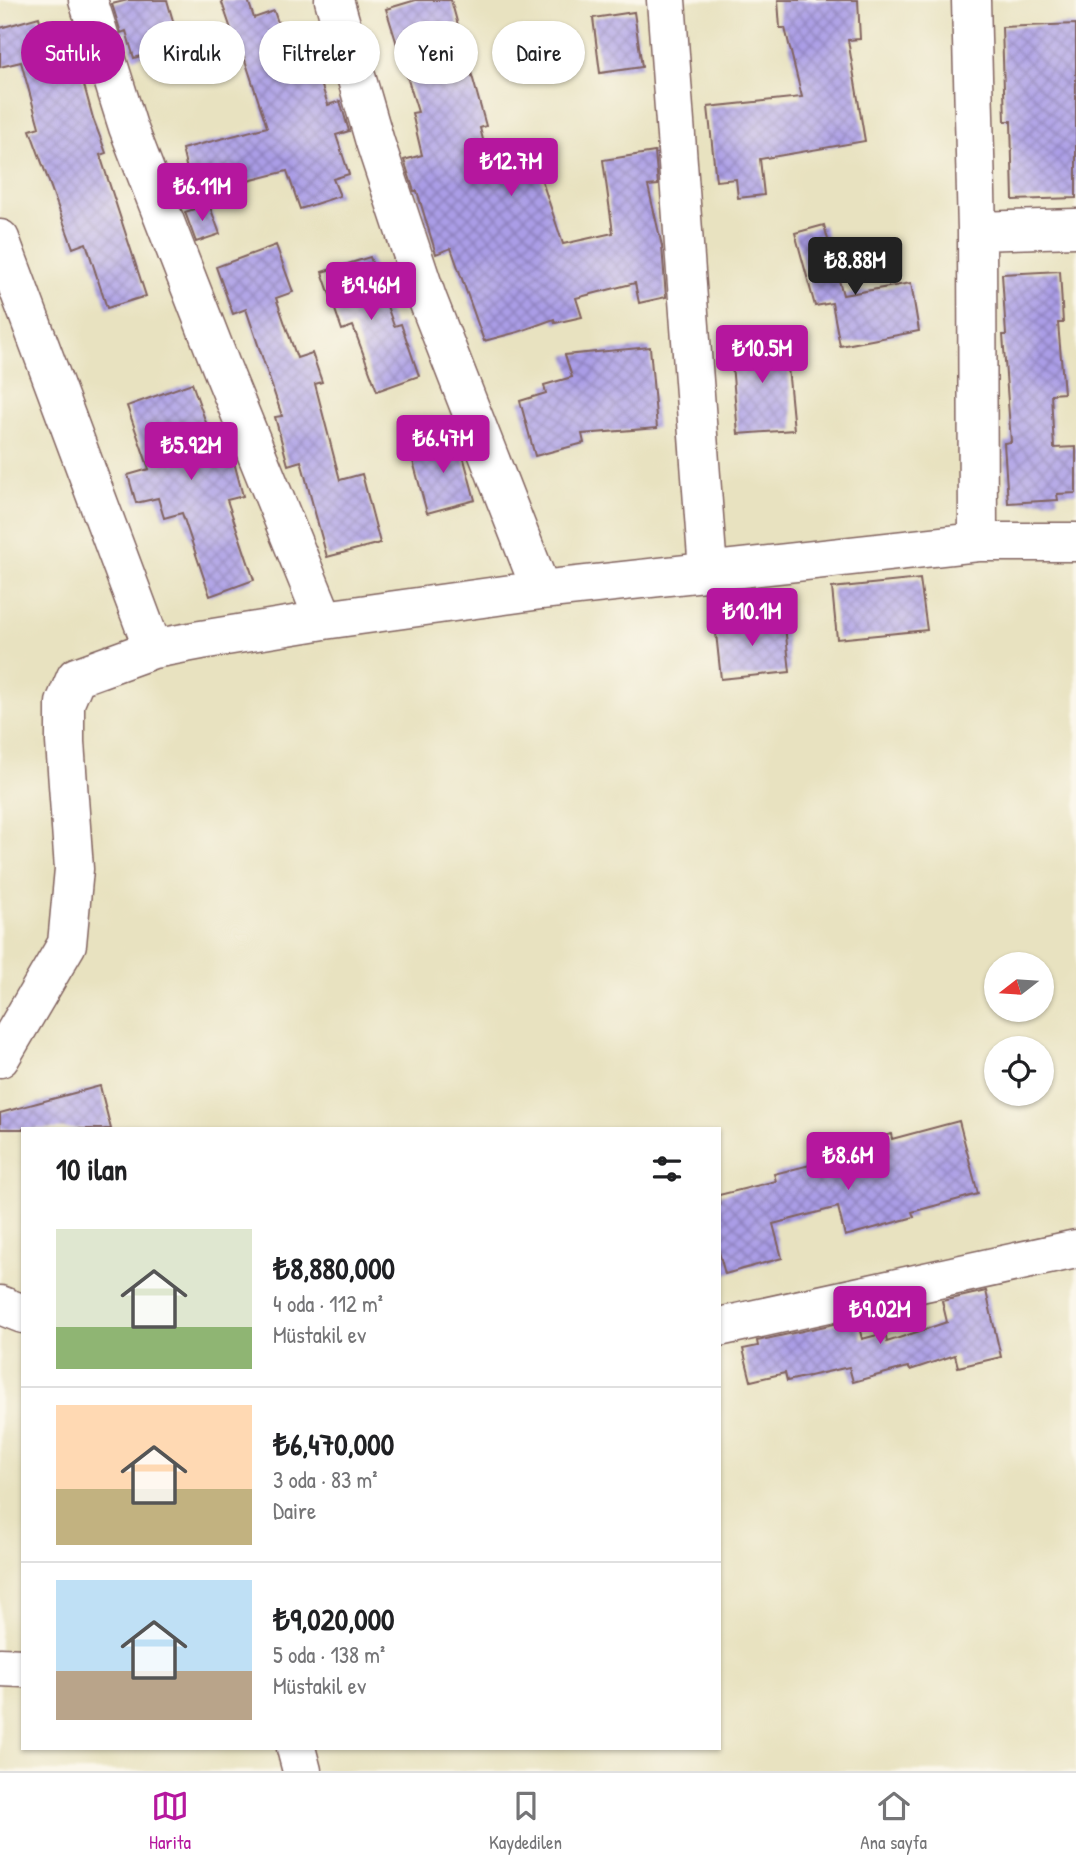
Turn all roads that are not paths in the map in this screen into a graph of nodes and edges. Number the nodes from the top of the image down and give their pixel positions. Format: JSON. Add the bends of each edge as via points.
{"nodes":[{"id":1,"x":88,"y":0,"type":"edge"},
{"id":2,"x":334,"y":0,"type":"edge"},
{"id":3,"x":666,"y":0,"type":"edge"},
{"id":4,"x":971,"y":0,"type":"edge"},
{"id":5,"x":1076,"y":228,"type":"edge"},
{"id":6,"x":976,"y":231,"type":"junction"},
{"id":7,"x":0,"y":239,"type":"edge"},
{"id":8,"x":978,"y":542,"type":"junction"},
{"id":9,"x":1076,"y":542,"type":"edge"},
{"id":10,"x":708,"y":570,"type":"junction"},
{"id":11,"x":541,"y":590,"type":"junction"},
{"id":12,"x":324,"y":620,"type":"junction"},
{"id":13,"x":153,"y":649,"type":"junction"},
{"id":14,"x":0,"y":1058,"type":"edge"},
{"id":15,"x":1076,"y":1250,"type":"edge"},
{"id":16,"x":0,"y":1305,"type":"edge"},
{"id":17,"x":21,"y":1313,"type":"edge"},
{"id":18,"x":721,"y":1327,"type":"edge"},
{"id":19,"x":0,"y":1667,"type":"edge"},
{"id":20,"x":21,"y":1668,"type":"edge"},
{"id":21,"x":297,"y":1750,"type":"edge"},
{"id":22,"x":302,"y":1771,"type":"edge"}],
"edges":[{"from":1,"to":12,"type":"street","via":[[128,127]]},
{"from":2,"to":11,"type":"street","via":[[427,298]]},
{"from":3,"to":10,"type":"street"},
{"from":4,"to":6,"type":"street"},
{"from":5,"to":6,"type":"street"},
{"from":6,"to":8,"type":"street"},
{"from":7,"to":13,"type":"street"},
{"from":8,"to":9,"type":"street"},
{"from":8,"to":10,"type":"street"},
{"from":10,"to":11,"type":"street"},
{"from":11,"to":12,"type":"street"},
{"from":12,"to":13,"type":"street"},
{"from":13,"to":14,"type":"street","via":[[76,677],[65,703],[74,869],[67,944]]},
{"from":15,"to":18,"type":"street"},
{"from":16,"to":17,"type":"street"},
{"from":19,"to":20,"type":"street"},
{"from":21,"to":22,"type":"street"}]}
